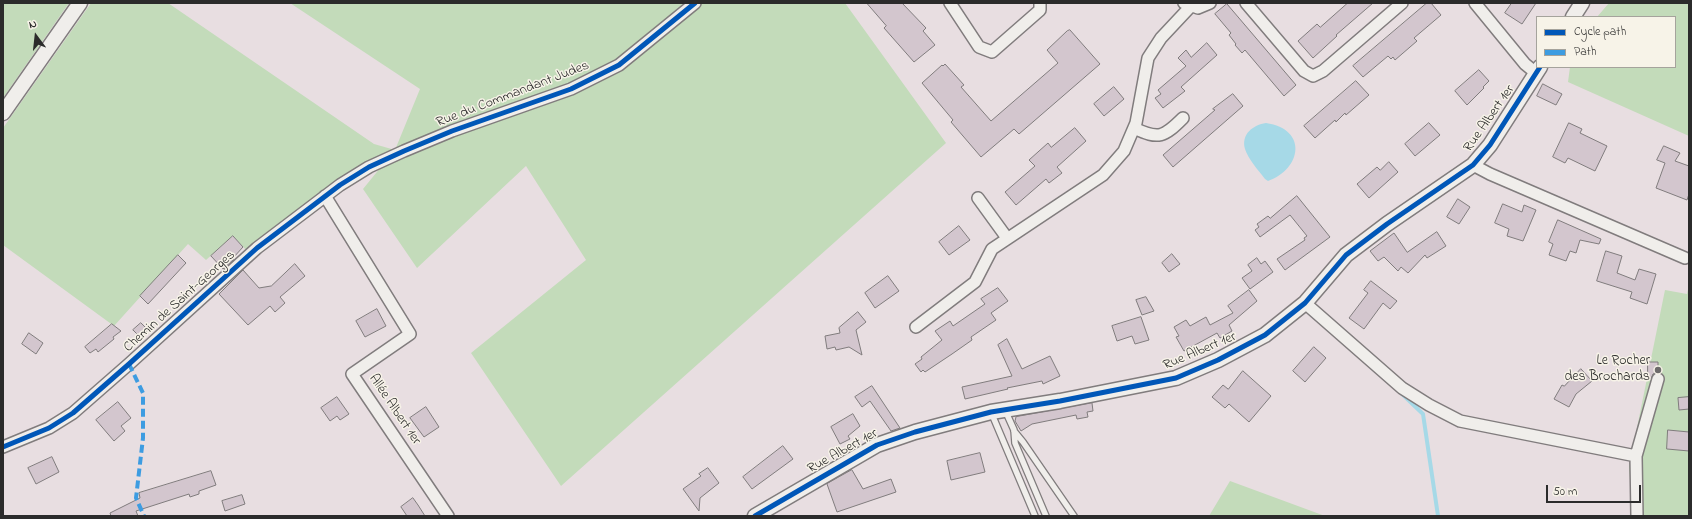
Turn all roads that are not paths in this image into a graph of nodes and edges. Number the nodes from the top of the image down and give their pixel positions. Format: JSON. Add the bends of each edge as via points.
{"nodes":[{"id":1,"x":80,"y":3,"type":"edge"},
{"id":2,"x":695,"y":3,"type":"edge"},
{"id":3,"x":950,"y":3,"type":"edge"},
{"id":4,"x":1040,"y":3,"type":"edge"},
{"id":5,"x":1210,"y":3,"type":"edge"},
{"id":6,"x":1246,"y":3,"type":"edge"},
{"id":7,"x":1402,"y":3,"type":"edge"},
{"id":8,"x":1582,"y":3,"type":"edge"},
{"id":9,"x":1188,"y":4,"type":"edge"},
{"id":10,"x":1481,"y":5,"type":"edge"},
{"id":11,"x":1574,"y":16,"type":"edge"},
{"id":12,"x":1538,"y":70,"type":"edge"},
{"id":13,"x":3,"y":113,"type":"edge"},
{"id":14,"x":1183,"y":118,"type":"dead end"},
{"id":15,"x":1134,"y":128,"type":"junction"},
{"id":16,"x":1473,"y":164,"type":"junction"},
{"id":17,"x":369,"y":167,"type":"joint"},
{"id":18,"x":325,"y":196,"type":"junction"},
{"id":19,"x":978,"y":198,"type":"dead end"},
{"id":20,"x":1007,"y":238,"type":"junction"},
{"id":21,"x":1685,"y":258,"type":"dead end"},
{"id":22,"x":1305,"y":303,"type":"junction"},
{"id":23,"x":916,"y":327,"type":"dead end"},
{"id":24,"x":1658,"y":379,"type":"dead end"},
{"id":25,"x":998,"y":411,"type":"junction"},
{"id":26,"x":1014,"y":430,"type":"junction"},
{"id":27,"x":3,"y":448,"type":"edge"},
{"id":28,"x":1636,"y":456,"type":"junction"},
{"id":29,"x":448,"y":516,"type":"edge"},
{"id":30,"x":755,"y":516,"type":"edge"},
{"id":31,"x":1035,"y":516,"type":"edge"},
{"id":32,"x":1046,"y":516,"type":"edge"},
{"id":33,"x":1074,"y":516,"type":"edge"},
{"id":34,"x":1637,"y":516,"type":"edge"}],
"edges":[{"from":1,"to":13,"type":"street"},
{"from":2,"to":17,"type":"street","name":"Rue du Commandant Judes","via":[[619,65],[571,89],[452,131]]},
{"from":3,"to":4,"type":"street","via":[[979,47],[992,52],[1040,10]]},
{"from":5,"to":9,"type":"street","via":[[1198,8]]},
{"from":6,"to":7,"type":"street","via":[[1304,71],[1313,76],[1323,71]]},
{"from":8,"to":11,"type":"street"},
{"from":9,"to":15,"type":"street","via":[[1148,58]]},
{"from":10,"to":12,"type":"street","via":[[1524,64]]},
{"from":12,"to":16,"type":"street","name":"Rue Albert 1er","via":[[1490,145]]},
{"from":14,"to":15,"type":"street","via":[[1169,131],[1157,136]]},
{"from":15,"to":20,"type":"street","via":[[1124,151],[1103,175]]},
{"from":16,"to":21,"type":"street","via":[[1490,174]]},
{"from":16,"to":22,"type":"street","name":"Rue Albert 1er","via":[[1346,255]]},
{"from":17,"to":18,"type":"street","name":"Chemin de Saint-Georges"},
{"from":18,"to":27,"type":"street","name":"Chemin de Saint-Georges","via":[[257,248],[73,413],[48,428]]},
{"from":18,"to":29,"type":"street","name":"Allée Albert 1er","via":[[410,334],[352,374]]},
{"from":19,"to":20,"type":"street"},
{"from":20,"to":23,"type":"street","via":[[992,249],[976,282]]},
{"from":22,"to":25,"type":"street","name":"Rue Albert 1er","via":[[1265,335],[1218,360],[1176,378]]},
{"from":22,"to":28,"type":"street","via":[[1402,388],[1460,421]]},
{"from":24,"to":28,"type":"street"},
{"from":25,"to":26,"type":"lane"},
{"from":25,"to":30,"type":"street","name":"Rue Albert 1er","via":[[915,432],[877,445]]},
{"from":25,"to":31,"type":"lane"},
{"from":26,"to":32,"type":"lane","via":[[1015,443]]},
{"from":26,"to":33,"type":"lane"},
{"from":28,"to":34,"type":"street"}]}
